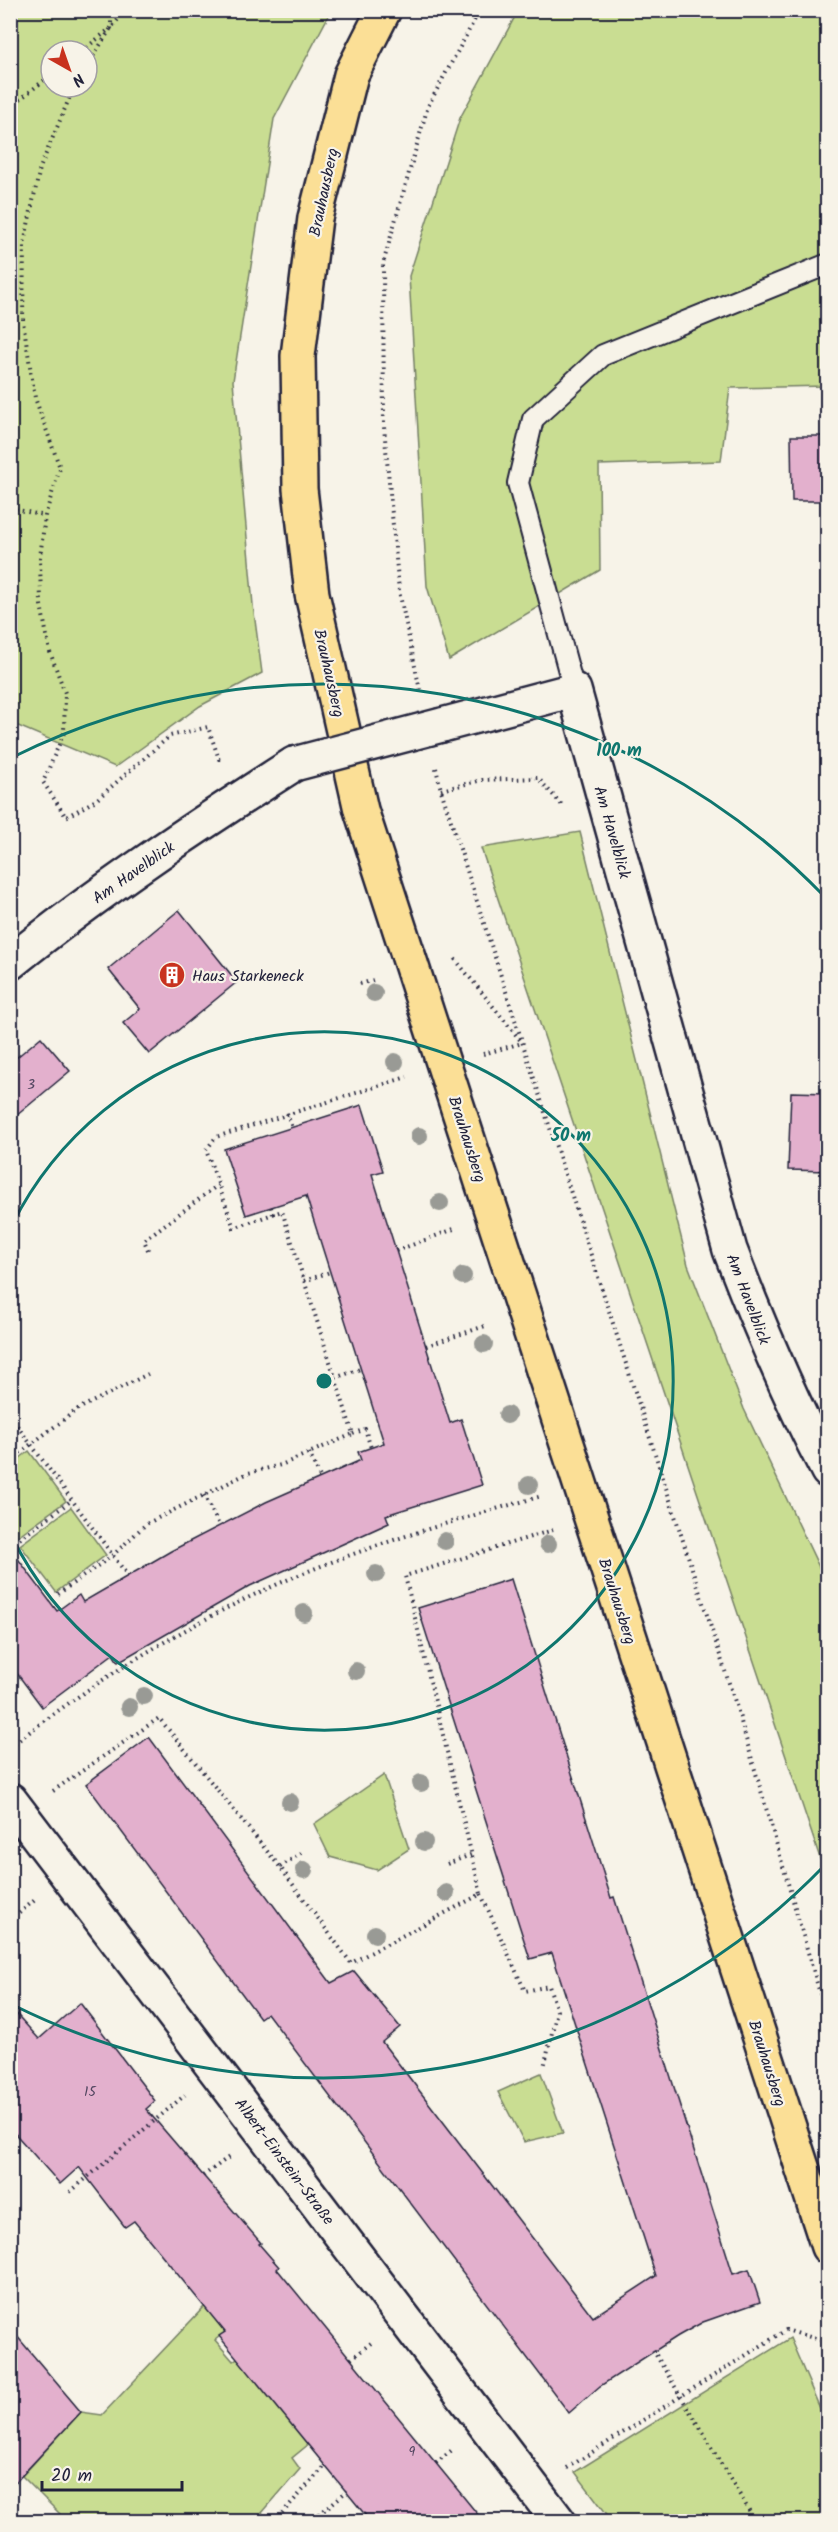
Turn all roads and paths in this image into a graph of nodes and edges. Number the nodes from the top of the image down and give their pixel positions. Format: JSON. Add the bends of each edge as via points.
{"nodes":[{"id":1,"x":111,"y":10,"type":"edge"},
{"id":2,"x":126,"y":10,"type":"edge"},
{"id":3,"x":384,"y":10,"type":"edge"},
{"id":4,"x":480,"y":10,"type":"edge"},
{"id":5,"x":111,"y":28,"type":"junction"},
{"id":6,"x":97,"y":39,"type":"edge"},
{"id":7,"x":99,"y":47,"type":"edge"},
{"id":8,"x":39,"y":84,"type":"edge"},
{"id":9,"x":67,"y":99,"type":"edge"},
{"id":10,"x":10,"y":107,"type":"edge"},
{"id":11,"x":828,"y":264,"type":"edge"},
{"id":12,"x":10,"y":508,"type":"edge"},
{"id":13,"x":45,"y":516,"type":"junction"},
{"id":14,"x":574,"y":690,"type":"junction"},
{"id":15,"x":421,"y":696,"type":"dead end"},
{"id":16,"x":219,"y":759,"type":"dead end"},
{"id":17,"x":436,"y":767,"type":"dead end"},
{"id":18,"x":441,"y":790,"type":"junction"},
{"id":19,"x":605,"y":807,"type":"junction"},
{"id":20,"x":10,"y":963,"type":"edge"},
{"id":21,"x":522,"y":1043,"type":"junction"},
{"id":22,"x":444,"y":1066,"type":"junction"},
{"id":23,"x":287,"y":1113,"type":"junction"},
{"id":24,"x":292,"y":1128,"type":"dead end"},
{"id":25,"x":219,"y":1185,"type":"junction"},
{"id":26,"x":271,"y":1207,"type":"dead end"},
{"id":27,"x":273,"y":1214,"type":"junction"},
{"id":28,"x":440,"y":1235,"type":"dead end"},
{"id":29,"x":147,"y":1250,"type":"dead end"},
{"id":30,"x":396,"y":1251,"type":"dead end"},
{"id":31,"x":330,"y":1272,"type":"dead end"},
{"id":32,"x":304,"y":1281,"type":"junction"},
{"id":33,"x":470,"y":1331,"type":"dead end"},
{"id":34,"x":426,"y":1346,"type":"dead end"},
{"id":35,"x":360,"y":1369,"type":"dead end"},
{"id":36,"x":148,"y":1374,"type":"dead end"},
{"id":37,"x":335,"y":1378,"type":"junction"},
{"id":38,"x":10,"y":1416,"type":"edge"},
{"id":39,"x":353,"y":1434,"type":"junction"},
{"id":40,"x":31,"y":1445,"type":"junction"},
{"id":41,"x":370,"y":1448,"type":"dead end"},
{"id":42,"x":309,"y":1453,"type":"junction"},
{"id":43,"x":10,"y":1460,"type":"edge"},
{"id":44,"x":828,"y":1471,"type":"edge"},
{"id":45,"x":320,"y":1477,"type":"dead end"},
{"id":46,"x":580,"y":1485,"type":"junction"},
{"id":47,"x":204,"y":1495,"type":"junction"},
{"id":48,"x":72,"y":1500,"type":"junction"},
{"id":49,"x":591,"y":1518,"type":"junction"},
{"id":50,"x":219,"y":1525,"type":"dead end"},
{"id":51,"x":10,"y":1546,"type":"edge"},
{"id":52,"x":113,"y":1555,"type":"junction"},
{"id":53,"x":128,"y":1576,"type":"dead end"},
{"id":54,"x":58,"y":1594,"type":"dead end"},
{"id":55,"x":10,"y":1747,"type":"edge"},
{"id":56,"x":16,"y":1807,"type":"edge"},
{"id":57,"x":304,"y":1851,"type":"dead end"},
{"id":58,"x":472,"y":1854,"type":"junction"},
{"id":59,"x":447,"y":1864,"type":"dead end"},
{"id":60,"x":280,"y":1868,"type":"junction"},
{"id":61,"x":481,"y":1894,"type":"junction"},
{"id":62,"x":16,"y":1916,"type":"dead end"},
{"id":63,"x":10,"y":1921,"type":"edge"},
{"id":64,"x":828,"y":2021,"type":"edge"},
{"id":65,"x":544,"y":2067,"type":"dead end"},
{"id":66,"x":216,"y":2070,"type":"junction"},
{"id":67,"x":221,"y":2163,"type":"dead end"},
{"id":68,"x":204,"y":2176,"type":"dead end"},
{"id":69,"x":70,"y":2192,"type":"dead end"},
{"id":70,"x":828,"y":2247,"type":"edge"},
{"id":71,"x":828,"y":2337,"type":"edge"},
{"id":72,"x":371,"y":2343,"type":"dead end"},
{"id":73,"x":653,"y":2350,"type":"dead end"},
{"id":74,"x":351,"y":2359,"type":"dead end"},
{"id":75,"x":681,"y":2396,"type":"junction"},
{"id":76,"x":455,"y":2448,"type":"dead end"},
{"id":77,"x":436,"y":2463,"type":"dead end"},
{"id":78,"x":326,"y":2465,"type":"dead end"},
{"id":79,"x":534,"y":2489,"type":"junction"},
{"id":80,"x":347,"y":2491,"type":"dead end"},
{"id":81,"x":366,"y":2515,"type":"dead end"},
{"id":82,"x":756,"y":2521,"type":"edge"},
{"id":83,"x":274,"y":2522,"type":"edge"},
{"id":84,"x":310,"y":2522,"type":"edge"},
{"id":85,"x":358,"y":2522,"type":"edge"},
{"id":86,"x":559,"y":2522,"type":"edge"}],
"edges":[{"from":1,"to":5,"type":"path"},
{"from":2,"to":5,"type":"path"},
{"from":3,"to":22,"type":"main road","name":"Brauhausberg","via":[[351,75],[315,218],[298,356],[300,489],[312,594],[361,810]]},
{"from":4,"to":15,"type":"path","via":[[428,106],[383,264],[384,427],[399,591]]},
{"from":5,"to":6,"type":"path"},
{"from":5,"to":7,"type":"path"},
{"from":8,"to":10,"type":"path"},
{"from":9,"to":13,"type":"path","via":[[40,168],[24,244],[26,343],[35,398],[60,468]]},
{"from":11,"to":14,"type":"lane","via":[[603,355],[533,419],[518,483]]},
{"from":12,"to":13,"type":"path"},
{"from":13,"to":16,"type":"path","via":[[40,558],[41,605],[50,652],[65,693],[64,734],[43,782],[66,817],[96,800],[170,736],[208,727]]},
{"from":14,"to":19,"type":"street","name":"Am Havelblick"},
{"from":14,"to":20,"type":"street","name":"Am Havelblick","bridge":true,"via":[[294,764],[113,885]]},
{"from":17,"to":18,"type":"path"},
{"from":18,"to":19,"type":"path","via":[[482,780],[538,778],[574,817]]},
{"from":18,"to":21,"type":"path"},
{"from":19,"to":44,"type":"street","name":"Am Havelblick","via":[[730,1250],[799,1417]]},
{"from":21,"to":22,"type":"path"},
{"from":21,"to":64,"type":"path","via":[[737,1708]]},
{"from":22,"to":23,"type":"path"},
{"from":22,"to":46,"type":"main road","name":"Brauhausberg"},
{"from":23,"to":24,"type":"path"},
{"from":23,"to":25,"type":"path","via":[[216,1137],[206,1150]]},
{"from":25,"to":27,"type":"path","via":[[234,1228]]},
{"from":25,"to":29,"type":"path","via":[[144,1240]]},
{"from":26,"to":27,"type":"path"},
{"from":27,"to":32,"type":"path","via":[[282,1211]]},
{"from":28,"to":30,"type":"path"},
{"from":31,"to":32,"type":"path"},
{"from":32,"to":37,"type":"path"},
{"from":33,"to":34,"type":"path"},
{"from":35,"to":37,"type":"path"},
{"from":36,"to":40,"type":"path","via":[[78,1409]]},
{"from":37,"to":39,"type":"path"},
{"from":38,"to":40,"type":"path"},
{"from":39,"to":41,"type":"path","via":[[365,1429]]},
{"from":39,"to":42,"type":"path"},
{"from":40,"to":43,"type":"path"},
{"from":40,"to":48,"type":"path"},
{"from":42,"to":45,"type":"path"},
{"from":42,"to":47,"type":"path","via":[[248,1473]]},
{"from":46,"to":49,"type":"main road","name":"Brauhausberg"},
{"from":46,"to":55,"type":"path","via":[[392,1540],[248,1598],[112,1674]]},
{"from":47,"to":50,"type":"path"},
{"from":47,"to":52,"type":"path","via":[[146,1524]]},
{"from":48,"to":51,"type":"path"},
{"from":48,"to":52,"type":"path"},
{"from":49,"to":58,"type":"path","via":[[405,1576]]},
{"from":49,"to":70,"type":"main road","name":"Brauhausberg"},
{"from":52,"to":53,"type":"path"},
{"from":52,"to":54,"type":"path"},
{"from":56,"to":60,"type":"path","via":[[159,1718]]},
{"from":56,"to":66,"type":"street","name":"Albert-Einstein-Straße"},
{"from":57,"to":60,"type":"path"},
{"from":58,"to":59,"type":"path"},
{"from":58,"to":61,"type":"path"},
{"from":60,"to":61,"type":"path","via":[[351,1963]]},
{"from":61,"to":65,"type":"path","via":[[525,1991],[549,1986],[557,2011]]},
{"from":62,"to":63,"type":"path"},
{"from":66,"to":69,"type":"path"},
{"from":66,"to":79,"type":"street","name":"Albert-Einstein-Straße"},
{"from":67,"to":68,"type":"path"},
{"from":71,"to":75,"type":"path","via":[[820,2340],[786,2330]]},
{"from":72,"to":74,"type":"path"},
{"from":73,"to":75,"type":"path"},
{"from":75,"to":79,"type":"path"},
{"from":75,"to":82,"type":"path"},
{"from":76,"to":77,"type":"path"},
{"from":78,"to":83,"type":"path"},
{"from":79,"to":86,"type":"street","name":"Albert-Einstein-Straße"},
{"from":80,"to":84,"type":"path"},
{"from":81,"to":85,"type":"path"}]}
